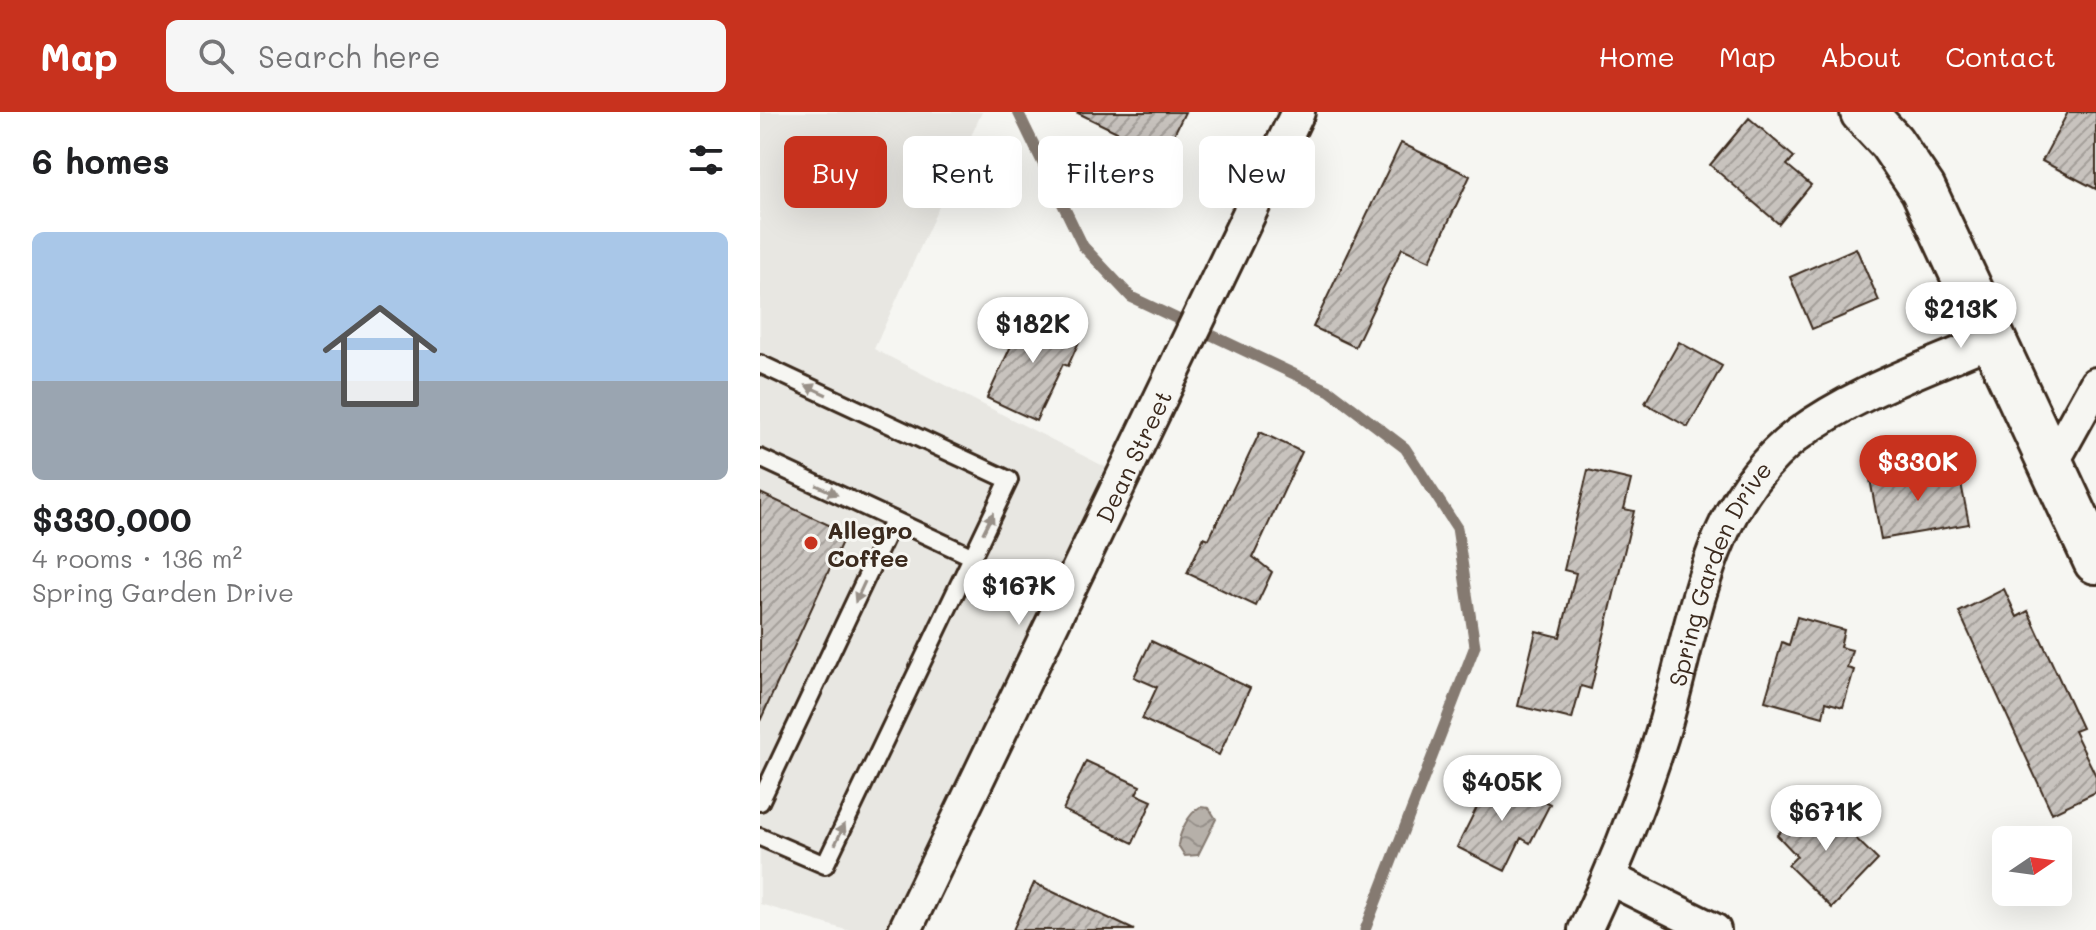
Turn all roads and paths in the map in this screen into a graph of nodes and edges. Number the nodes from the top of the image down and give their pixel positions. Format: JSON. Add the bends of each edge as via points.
{"nodes":[{"id":1,"x":1298,"y":112,"type":"edge"},
{"id":2,"x":1863,"y":112,"type":"edge"},
{"id":3,"x":1993,"y":339,"type":"junction"},
{"id":4,"x":760,"y":364,"type":"edge"},
{"id":5,"x":2096,"y":384,"type":"edge"},
{"id":6,"x":760,"y":458,"type":"edge"},
{"id":7,"x":2051,"y":465,"type":"junction"},
{"id":8,"x":893,"y":521,"type":"junction"},
{"id":9,"x":971,"y":556,"type":"junction"},
{"id":10,"x":2096,"y":561,"type":"edge"},
{"id":11,"x":760,"y":802,"type":"edge"},
{"id":12,"x":760,"y":837,"type":"edge"},
{"id":13,"x":1609,"y":878,"type":"junction"},
{"id":14,"x":905,"y":930,"type":"edge"},
{"id":15,"x":1585,"y":930,"type":"edge"},
{"id":16,"x":1714,"y":930,"type":"edge"}],
"edges":[{"from":1,"to":14,"type":"street","name":"Dean Street"},
{"from":2,"to":3,"type":"street","via":[[1923,189]]},
{"from":3,"to":7,"type":"street"},
{"from":3,"to":13,"type":"street","name":"Spring Garden Drive","via":[[1835,409],[1795,437],[1746,491],[1713,549],[1660,742]]},
{"from":9,"to":4,"type":"lane","one_way":true,"via":[[1009,480]]},
{"from":5,"to":7,"type":"street"},
{"from":6,"to":8,"type":"lane","one_way":true},
{"from":7,"to":10,"type":"street"},
{"from":8,"to":9,"type":"lane"},
{"from":8,"to":11,"type":"lane","one_way":true},
{"from":12,"to":9,"type":"lane","one_way":true,"via":[[825,865]]},
{"from":13,"to":15,"type":"street","name":"Spring Garden Drive"},
{"from":13,"to":16,"type":"street"}]}
